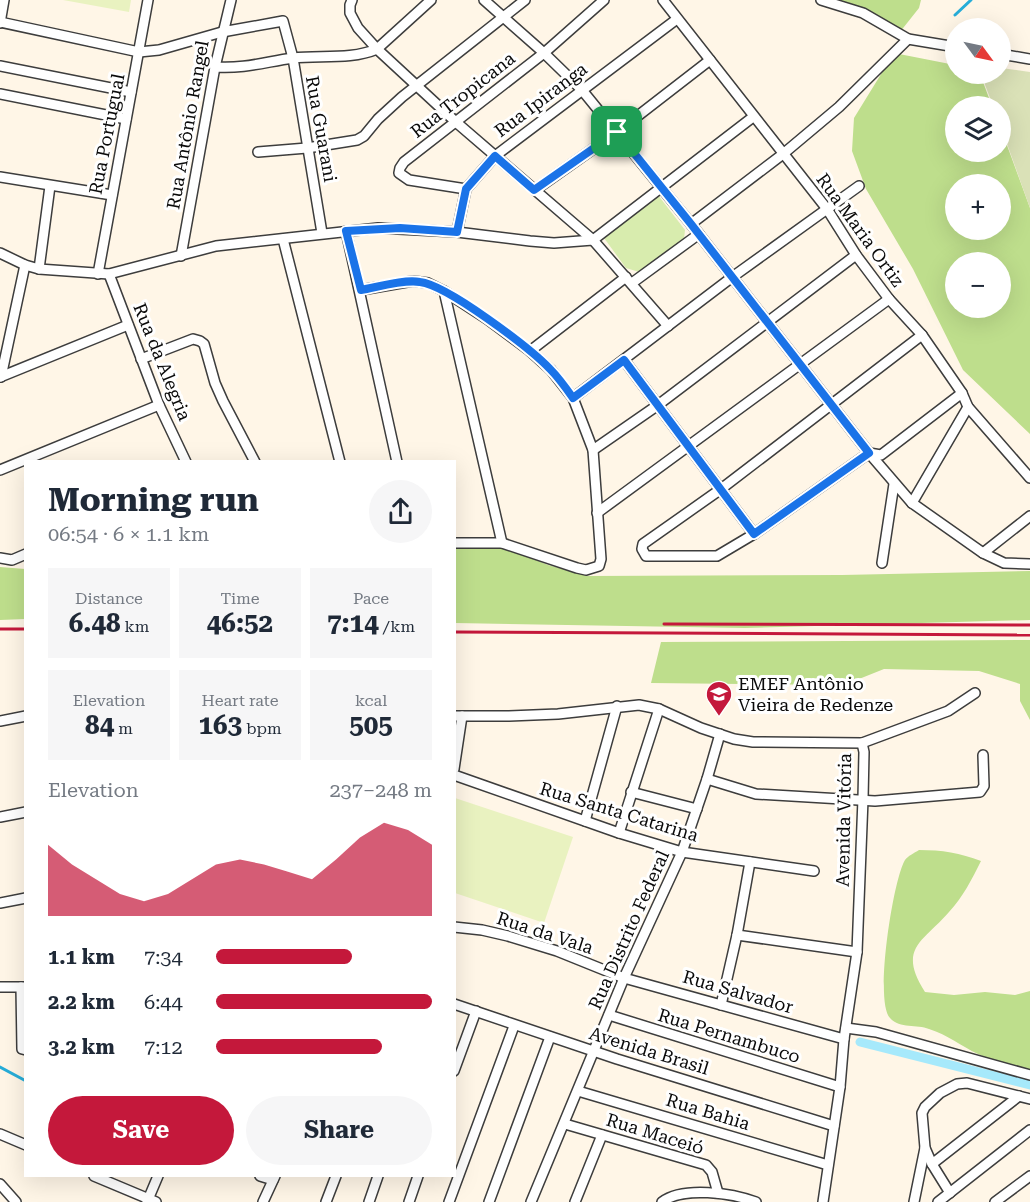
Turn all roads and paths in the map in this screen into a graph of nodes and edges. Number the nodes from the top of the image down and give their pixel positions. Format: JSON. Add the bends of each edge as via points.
{"nodes":[{"id":1,"x":4,"y":0,"type":"edge"},
{"id":2,"x":148,"y":0,"type":"edge"},
{"id":3,"x":231,"y":0,"type":"edge"},
{"id":4,"x":352,"y":0,"type":"edge"},
{"id":5,"x":431,"y":0,"type":"edge"},
{"id":6,"x":484,"y":0,"type":"edge"},
{"id":7,"x":525,"y":0,"type":"edge"},
{"id":8,"x":604,"y":0,"type":"edge"},
{"id":9,"x":663,"y":0,"type":"edge"},
{"id":10,"x":821,"y":0,"type":"edge"},
{"id":11,"x":504,"y":17,"type":"junction"},
{"id":12,"x":677,"y":18,"type":"junction"},
{"id":13,"x":0,"y":22,"type":"edge"},
{"id":14,"x":222,"y":32,"type":"junction"},
{"id":15,"x":908,"y":39,"type":"junction"},
{"id":16,"x":945,"y":45,"type":"edge"},
{"id":17,"x":377,"y":49,"type":"junction"},
{"id":18,"x":139,"y":52,"type":"junction"},
{"id":19,"x":544,"y":53,"type":"junction"},
{"id":20,"x":1011,"y":56,"type":"edge"},
{"id":21,"x":293,"y":58,"type":"junction"},
{"id":22,"x":1030,"y":59,"type":"edge"},
{"id":23,"x":710,"y":60,"type":"junction"},
{"id":24,"x":0,"y":66,"type":"edge"},
{"id":25,"x":214,"y":67,"type":"junction"},
{"id":26,"x":416,"y":86,"type":"junction"},
{"id":27,"x":582,"y":90,"type":"junction"},
{"id":28,"x":131,"y":92,"type":"junction"},
{"id":29,"x":0,"y":94,"type":"edge"},
{"id":30,"x":753,"y":117,"type":"junction"},
{"id":31,"x":126,"y":119,"type":"junction"},
{"id":32,"x":457,"y":123,"type":"junction"},
{"id":33,"x":617,"y":132,"type":"junction"},
{"id":34,"x":307,"y":148,"type":"junction"},
{"id":35,"x":258,"y":152,"type":"dead end"},
{"id":36,"x":783,"y":154,"type":"junction"},
{"id":37,"x":495,"y":156,"type":"junction"},
{"id":38,"x":0,"y":177,"type":"edge"},
{"id":39,"x":50,"y":186,"type":"junction"},
{"id":40,"x":860,"y":186,"type":"dead end"},
{"id":41,"x":661,"y":188,"type":"junction"},
{"id":42,"x":466,"y":189,"type":"junction"},
{"id":43,"x":534,"y":190,"type":"junction"},
{"id":44,"x":112,"y":195,"type":"junction"},
{"id":45,"x":827,"y":209,"type":"junction"},
{"id":46,"x":691,"y":224,"type":"junction"},
{"id":47,"x":346,"y":231,"type":"junction"},
{"id":48,"x":457,"y":232,"type":"junction"},
{"id":49,"x":322,"y":233,"type":"junction"},
{"id":50,"x":699,"y":234,"type":"junction"},
{"id":51,"x":283,"y":239,"type":"junction"},
{"id":52,"x":593,"y":240,"type":"junction"},
{"id":53,"x":0,"y":254,"type":"edge"},
{"id":54,"x":856,"y":255,"type":"junction"},
{"id":55,"x":181,"y":256,"type":"junction"},
{"id":56,"x":25,"y":265,"type":"junction"},
{"id":57,"x":39,"y":269,"type":"junction"},
{"id":58,"x":104,"y":274,"type":"junction"},
{"id":59,"x":731,"y":278,"type":"junction"},
{"id":60,"x":629,"y":280,"type":"junction"},
{"id":61,"x":361,"y":290,"type":"junction"},
{"id":62,"x":444,"y":291,"type":"junction"},
{"id":63,"x":889,"y":298,"type":"junction"},
{"id":64,"x":767,"y":321,"type":"junction"},
{"id":65,"x":128,"y":325,"type":"junction"},
{"id":66,"x":668,"y":326,"type":"junction"},
{"id":67,"x":922,"y":335,"type":"junction"},
{"id":68,"x":530,"y":351,"type":"junction"},
{"id":69,"x":141,"y":359,"type":"junction"},
{"id":70,"x":624,"y":360,"type":"junction"},
{"id":71,"x":800,"y":365,"type":"junction"},
{"id":72,"x":1,"y":377,"type":"edge"},
{"id":73,"x":962,"y":393,"type":"junction"},
{"id":74,"x":573,"y":398,"type":"junction"},
{"id":75,"x":159,"y":405,"type":"junction"},
{"id":76,"x":658,"y":405,"type":"junction"},
{"id":77,"x":832,"y":405,"type":"junction"},
{"id":78,"x":968,"y":406,"type":"junction"},
{"id":79,"x":690,"y":446,"type":"junction"},
{"id":80,"x":593,"y":450,"type":"junction"},
{"id":81,"x":869,"y":453,"type":"junction"},
{"id":82,"x":24,"y":460,"type":"edge"},
{"id":83,"x":24,"y":460,"type":"edge"},
{"id":84,"x":185,"y":460,"type":"edge"},
{"id":85,"x":254,"y":460,"type":"edge"},
{"id":86,"x":339,"y":460,"type":"edge"},
{"id":87,"x":397,"y":460,"type":"edge"},
{"id":88,"x":0,"y":470,"type":"edge"},
{"id":89,"x":1030,"y":478,"type":"edge"},
{"id":90,"x":894,"y":484,"type":"junction"},
{"id":91,"x":722,"y":489,"type":"junction"},
{"id":92,"x":912,"y":503,"type":"junction"},
{"id":93,"x":597,"y":513,"type":"junction"},
{"id":94,"x":1030,"y":516,"type":"edge"},
{"id":95,"x":754,"y":534,"type":"junction"},
{"id":96,"x":456,"y":543,"type":"edge"},
{"id":97,"x":502,"y":543,"type":"junction"},
{"id":98,"x":983,"y":553,"type":"junction"},
{"id":99,"x":24,"y":555,"type":"edge"},
{"id":100,"x":0,"y":558,"type":"edge"},
{"id":101,"x":882,"y":563,"type":"dead end"},
{"id":102,"x":1030,"y":564,"type":"edge"},
{"id":103,"x":975,"y":693,"type":"dead end"},
{"id":104,"x":617,"y":706,"type":"junction"},
{"id":105,"x":659,"y":709,"type":"junction"},
{"id":106,"x":24,"y":716,"type":"edge"},
{"id":107,"x":458,"y":716,"type":"edge"},
{"id":108,"x":0,"y":721,"type":"edge"},
{"id":109,"x":720,"y":734,"type":"junction"},
{"id":110,"x":456,"y":742,"type":"edge"},
{"id":111,"x":862,"y":743,"type":"junction"},
{"id":112,"x":983,"y":754,"type":"dead end"},
{"id":113,"x":456,"y":776,"type":"edge"},
{"id":114,"x":707,"y":779,"type":"junction"},
{"id":115,"x":631,"y":792,"type":"junction"},
{"id":116,"x":863,"y":799,"type":"junction"},
{"id":117,"x":697,"y":809,"type":"junction"},
{"id":118,"x":24,"y":812,"type":"edge"},
{"id":119,"x":0,"y":817,"type":"edge"},
{"id":120,"x":585,"y":821,"type":"junction"},
{"id":121,"x":619,"y":832,"type":"junction"},
{"id":122,"x":682,"y":852,"type":"junction"},
{"id":123,"x":750,"y":862,"type":"junction"},
{"id":124,"x":814,"y":871,"type":"dead end"},
{"id":125,"x":24,"y":898,"type":"edge"},
{"id":126,"x":0,"y":903,"type":"edge"},
{"id":127,"x":456,"y":927,"type":"edge"},
{"id":128,"x":737,"y":935,"type":"junction"},
{"id":129,"x":857,"y":952,"type":"junction"},
{"id":130,"x":624,"y":978,"type":"junction"},
{"id":131,"x":0,"y":987,"type":"edge"},
{"id":132,"x":23,"y":987,"type":"edge"},
{"id":133,"x":456,"y":1005,"type":"edge"},
{"id":134,"x":721,"y":1005,"type":"junction"},
{"id":135,"x":476,"y":1011,"type":"junction"},
{"id":136,"x":609,"y":1016,"type":"junction"},
{"id":137,"x":514,"y":1026,"type":"junction"},
{"id":138,"x":846,"y":1028,"type":"junction"},
{"id":139,"x":550,"y":1037,"type":"junction"},
{"id":140,"x":844,"y":1039,"type":"junction"},
{"id":141,"x":24,"y":1050,"type":"edge"},
{"id":142,"x":593,"y":1052,"type":"junction"},
{"id":143,"x":456,"y":1066,"type":"edge"},
{"id":144,"x":1030,"y":1075,"type":"edge"},
{"id":145,"x":840,"y":1088,"type":"junction"},
{"id":146,"x":578,"y":1090,"type":"junction"},
{"id":147,"x":1019,"y":1096,"type":"junction"},
{"id":148,"x":1030,"y":1100,"type":"edge"},
{"id":149,"x":565,"y":1124,"type":"junction"},
{"id":150,"x":834,"y":1126,"type":"junction"},
{"id":151,"x":1030,"y":1130,"type":"edge"},
{"id":152,"x":0,"y":1134,"type":"edge"},
{"id":153,"x":602,"y":1135,"type":"junction"},
{"id":154,"x":24,"y":1144,"type":"edge"},
{"id":155,"x":926,"y":1148,"type":"junction"},
{"id":156,"x":932,"y":1164,"type":"junction"},
{"id":157,"x":828,"y":1165,"type":"junction"},
{"id":158,"x":1030,"y":1176,"type":"edge"},
{"id":159,"x":96,"y":1177,"type":"edge"},
{"id":160,"x":158,"y":1177,"type":"edge"},
{"id":161,"x":336,"y":1177,"type":"edge"},
{"id":162,"x":378,"y":1177,"type":"edge"},
{"id":163,"x":418,"y":1177,"type":"edge"},
{"id":164,"x":274,"y":1178,"type":"edge"},
{"id":165,"x":0,"y":1184,"type":"edge"},
{"id":166,"x":950,"y":1193,"type":"junction"},
{"id":167,"x":718,"y":1194,"type":"junction"},
{"id":168,"x":150,"y":1201,"type":"edge"},
{"id":169,"x":16,"y":1202,"type":"edge"},
{"id":170,"x":264,"y":1202,"type":"edge"},
{"id":171,"x":326,"y":1202,"type":"edge"},
{"id":172,"x":369,"y":1202,"type":"edge"},
{"id":173,"x":409,"y":1202,"type":"edge"},
{"id":174,"x":449,"y":1202,"type":"edge"},
{"id":175,"x":489,"y":1202,"type":"edge"},
{"id":176,"x":531,"y":1202,"type":"edge"},
{"id":177,"x":575,"y":1202,"type":"edge"},
{"id":178,"x":662,"y":1202,"type":"edge"},
{"id":179,"x":756,"y":1202,"type":"edge"},
{"id":180,"x":823,"y":1202,"type":"edge"},
{"id":181,"x":914,"y":1202,"type":"edge"},
{"id":182,"x":938,"y":1202,"type":"edge"},
{"id":183,"x":995,"y":1202,"type":"edge"}],
"edges":[{"from":1,"to":13,"type":"street"},
{"from":2,"to":18,"type":"street","name":"Rua Portugual"},
{"from":3,"to":14,"type":"street","name":"Rua Antônio Rangel"},
{"from":4,"to":17,"type":"street","via":[[350,14]]},
{"from":5,"to":17,"type":"street"},
{"from":6,"to":11,"type":"street"},
{"from":7,"to":11,"type":"street"},
{"from":8,"to":19,"type":"street","name":"Rua Tropicana"},
{"from":9,"to":12,"type":"street","name":"Rua Maria Ortiz"},
{"from":10,"to":15,"type":"street","via":[[863,13]]},
{"from":11,"to":19,"type":"street"},
{"from":11,"to":26,"type":"street"},
{"from":12,"to":23,"type":"street","name":"Rua Maria Ortiz"},
{"from":12,"to":27,"type":"street","name":"Rua Ipiranga"},
{"from":13,"to":18,"type":"street"},
{"from":14,"to":18,"type":"street"},
{"from":14,"to":21,"type":"street","name":"Rua Guarani","via":[[280,20],[285,23]]},
{"from":14,"to":25,"type":"street","name":"Rua Antônio Rangel"},
{"from":15,"to":16,"type":"street"},
{"from":15,"to":36,"type":"street","via":[[839,107]]},
{"from":17,"to":21,"type":"street","via":[[348,56]]},
{"from":17,"to":26,"type":"street"},
{"from":18,"to":28,"type":"street","name":"Rua Portugual"},
{"from":19,"to":27,"type":"street"},
{"from":19,"to":32,"type":"street","name":"Rua Tropicana"},
{"from":20,"to":22,"type":"street"},
{"from":21,"to":25,"type":"street","via":[[248,67]]},
{"from":21,"to":34,"type":"street","name":"Rua Guarani"},
{"from":23,"to":30,"type":"street","name":"Rua Maria Ortiz"},
{"from":23,"to":33,"type":"street"},
{"from":24,"to":28,"type":"street"},
{"from":25,"to":55,"type":"street","name":"Rua Antônio Rangel"},
{"from":26,"to":32,"type":"street"},
{"from":26,"to":34,"type":"street","via":[[357,140]]},
{"from":27,"to":33,"type":"street"},
{"from":27,"to":37,"type":"street","name":"Rua Ipiranga"},
{"from":28,"to":31,"type":"street","name":"Rua Portugual"},
{"from":29,"to":31,"type":"street"},
{"from":30,"to":36,"type":"street","name":"Rua Maria Ortiz"},
{"from":30,"to":41,"type":"street"},
{"from":31,"to":44,"type":"street","name":"Rua Portugual"},
{"from":32,"to":37,"type":"street"},
{"from":32,"to":42,"type":"street","name":"Rua Tropicana","via":[[404,162],[399,173],[409,180]]},
{"from":33,"to":41,"type":"street"},
{"from":33,"to":43,"type":"street"},
{"from":34,"to":35,"type":"street"},
{"from":34,"to":49,"type":"street","name":"Rua Guarani"},
{"from":36,"to":45,"type":"street","name":"Rua Maria Ortiz"},
{"from":36,"to":46,"type":"street"},
{"from":37,"to":42,"type":"street","name":"Rua Ipiranga"},
{"from":37,"to":43,"type":"street"},
{"from":38,"to":39,"type":"street"},
{"from":39,"to":44,"type":"street"},
{"from":39,"to":57,"type":"street"},
{"from":40,"to":45,"type":"street"},
{"from":41,"to":46,"type":"street"},
{"from":41,"to":52,"type":"street"},
{"from":42,"to":48,"type":"street","name":"Rua Ipiranga"},
{"from":43,"to":52,"type":"street"},
{"from":44,"to":58,"type":"street","name":"Rua Portugual"},
{"from":45,"to":54,"type":"street","name":"Rua Maria Ortiz"},
{"from":45,"to":59,"type":"street"},
{"from":46,"to":50,"type":"street"},
{"from":47,"to":48,"type":"street","via":[[400,228]]},
{"from":47,"to":49,"type":"street"},
{"from":47,"to":61,"type":"street"},
{"from":48,"to":52,"type":"street","via":[[554,243]]},
{"from":49,"to":51,"type":"street"},
{"from":50,"to":59,"type":"street"},
{"from":50,"to":60,"type":"street"},
{"from":51,"to":55,"type":"street","via":[[216,246]]},
{"from":51,"to":86,"type":"street"},
{"from":52,"to":60,"type":"street"},
{"from":53,"to":56,"type":"street"},
{"from":54,"to":63,"type":"street","name":"Rua Maria Ortiz"},
{"from":54,"to":64,"type":"street"},
{"from":55,"to":58,"type":"street"},
{"from":56,"to":57,"type":"street"},
{"from":56,"to":72,"type":"street"},
{"from":57,"to":58,"type":"street"},
{"from":58,"to":65,"type":"street","name":"Rua da Alegria"},
{"from":59,"to":64,"type":"street"},
{"from":59,"to":66,"type":"street"},
{"from":60,"to":66,"type":"street"},
{"from":60,"to":68,"type":"street"},
{"from":61,"to":62,"type":"street","via":[[413,281]]},
{"from":61,"to":87,"type":"street"},
{"from":62,"to":68,"type":"street"},
{"from":62,"to":97,"type":"street"},
{"from":63,"to":67,"type":"street","name":"Rua Maria Ortiz"},
{"from":63,"to":71,"type":"street"},
{"from":64,"to":71,"type":"street"},
{"from":64,"to":76,"type":"street"},
{"from":65,"to":69,"type":"street","name":"Rua da Alegria"},
{"from":65,"to":72,"type":"street"},
{"from":66,"to":70,"type":"street"},
{"from":67,"to":73,"type":"street","name":"Rua Maria Ortiz"},
{"from":67,"to":77,"type":"street"},
{"from":68,"to":74,"type":"street"},
{"from":69,"to":75,"type":"street","name":"Rua da Alegria"},
{"from":69,"to":85,"type":"street","via":[[193,339],[200,340],[223,401]]},
{"from":70,"to":74,"type":"street"},
{"from":70,"to":76,"type":"street"},
{"from":71,"to":77,"type":"street"},
{"from":71,"to":79,"type":"street"},
{"from":73,"to":78,"type":"street","name":"Rua Maria Ortiz"},
{"from":73,"to":81,"type":"street","via":[[881,455]]},
{"from":74,"to":80,"type":"street"},
{"from":75,"to":83,"type":"street"},
{"from":75,"to":84,"type":"street","name":"Rua da Alegria"},
{"from":76,"to":79,"type":"street"},
{"from":76,"to":80,"type":"street"},
{"from":77,"to":81,"type":"street"},
{"from":77,"to":91,"type":"street"},
{"from":78,"to":89,"type":"street","name":"Rua Maria Ortiz"},
{"from":78,"to":92,"type":"street"},
{"from":79,"to":91,"type":"street"},
{"from":79,"to":93,"type":"street"},
{"from":80,"to":93,"type":"street"},
{"from":81,"to":90,"type":"street"},
{"from":81,"to":95,"type":"street"},
{"from":82,"to":88,"type":"street"},
{"from":90,"to":92,"type":"street"},
{"from":90,"to":101,"type":"street"},
{"from":91,"to":95,"type":"street"},
{"from":91,"to":95,"type":"street","via":[[643,544],[646,556],[717,556]]},
{"from":92,"to":98,"type":"street"},
{"from":93,"to":97,"type":"street","via":[[599,566],[586,570]]},
{"from":94,"to":98,"type":"street"},
{"from":96,"to":97,"type":"street"},
{"from":98,"to":102,"type":"street","via":[[1004,563]]},
{"from":99,"to":100,"type":"street","via":[[12,560]]},
{"from":103,"to":111,"type":"street","via":[[948,711]]},
{"from":104,"to":105,"type":"street","name":"Avenida Vitória"},
{"from":104,"to":107,"type":"street","name":"Avenida Vitória","via":[[558,714]]},
{"from":104,"to":120,"type":"street"},
{"from":105,"to":109,"type":"street","name":"Avenida Vitória"},
{"from":105,"to":115,"type":"street"},
{"from":106,"to":108,"type":"street"},
{"from":107,"to":110,"type":"street"},
{"from":109,"to":111,"type":"street","name":"Avenida Vitória","via":[[753,742]]},
{"from":109,"to":114,"type":"street","name":"Rua Distrito Federal"},
{"from":111,"to":116,"type":"street","name":"Avenida Vitória"},
{"from":112,"to":116,"type":"street","via":[[984,786],[980,792],[891,801]]},
{"from":113,"to":120,"type":"street","name":"Rua Santa Catarina"},
{"from":114,"to":116,"type":"street","via":[[756,794]]},
{"from":114,"to":117,"type":"street","name":"Rua Distrito Federal"},
{"from":115,"to":117,"type":"street"},
{"from":115,"to":121,"type":"street"},
{"from":116,"to":129,"type":"street","name":"Avenida Vitória"},
{"from":117,"to":122,"type":"street","name":"Rua Distrito Federal"},
{"from":118,"to":119,"type":"street"},
{"from":120,"to":121,"type":"street","name":"Rua Santa Catarina"},
{"from":121,"to":122,"type":"street","name":"Rua Santa Catarina"},
{"from":122,"to":123,"type":"street","name":"Rua Santa Catarina"},
{"from":122,"to":130,"type":"street","name":"Rua Distrito Federal"},
{"from":123,"to":124,"type":"street","name":"Rua Santa Catarina"},
{"from":123,"to":128,"type":"street"},
{"from":125,"to":126,"type":"street"},
{"from":127,"to":130,"type":"street","name":"Rua da Vala","via":[[508,936]]},
{"from":128,"to":129,"type":"street"},
{"from":128,"to":134,"type":"street"},
{"from":129,"to":138,"type":"street","name":"Avenida Vitória"},
{"from":130,"to":134,"type":"street","name":"Rua Salvador"},
{"from":130,"to":136,"type":"street","name":"Rua Distrito Federal"},
{"from":131,"to":132,"type":"street"},
{"from":132,"to":141,"type":"street"},
{"from":133,"to":135,"type":"street","name":"Avenida Brasil"},
{"from":134,"to":140,"type":"street","name":"Rua Salvador"},
{"from":135,"to":137,"type":"street","name":"Avenida Brasil"},
{"from":135,"to":143,"type":"street"},
{"from":136,"to":142,"type":"street","name":"Rua Distrito Federal"},
{"from":136,"to":145,"type":"street","name":"Rua Pernambuco"},
{"from":137,"to":139,"type":"street","name":"Avenida Brasil"},
{"from":137,"to":174,"type":"street"},
{"from":138,"to":140,"type":"street","name":"Avenida Vitória"},
{"from":138,"to":144,"type":"street","via":[[876,1032]]},
{"from":139,"to":142,"type":"street","name":"Avenida Brasil"},
{"from":139,"to":175,"type":"street"},
{"from":140,"to":145,"type":"street","name":"Avenida Vitória"},
{"from":142,"to":146,"type":"street","name":"Rua Distrito Federal"},
{"from":142,"to":150,"type":"street","name":"Avenida Brasil"},
{"from":145,"to":150,"type":"street","name":"Avenida Vitória"},
{"from":146,"to":149,"type":"street","name":"Rua Distrito Federal"},
{"from":146,"to":157,"type":"street","name":"Rua Bahia"},
{"from":147,"to":148,"type":"street"},
{"from":147,"to":155,"type":"street","via":[[979,1085],[957,1084],[925,1107],[922,1120]]},
{"from":147,"to":156,"type":"street"},
{"from":149,"to":153,"type":"street","name":"Rua Maceió"},
{"from":149,"to":176,"type":"street","name":"Rua Distrito Federal"},
{"from":150,"to":157,"type":"street","name":"Avenida Vitória"},
{"from":151,"to":166,"type":"street"},
{"from":152,"to":154,"type":"street"},
{"from":153,"to":167,"type":"street","name":"Rua Maceió","via":[[706,1165]]},
{"from":153,"to":177,"type":"street"},
{"from":155,"to":156,"type":"street"},
{"from":155,"to":181,"type":"street"},
{"from":156,"to":166,"type":"street"},
{"from":157,"to":180,"type":"street","name":"Avenida Vitória"},
{"from":158,"to":183,"type":"street"},
{"from":159,"to":168,"type":"street"},
{"from":160,"to":168,"type":"street"},
{"from":161,"to":171,"type":"street"},
{"from":162,"to":172,"type":"street"},
{"from":163,"to":173,"type":"street"},
{"from":164,"to":170,"type":"street"},
{"from":165,"to":169,"type":"street"},
{"from":166,"to":182,"type":"street"},
{"from":167,"to":178,"type":"street","via":[[675,1194]]},
{"from":167,"to":179,"type":"street"}]}
